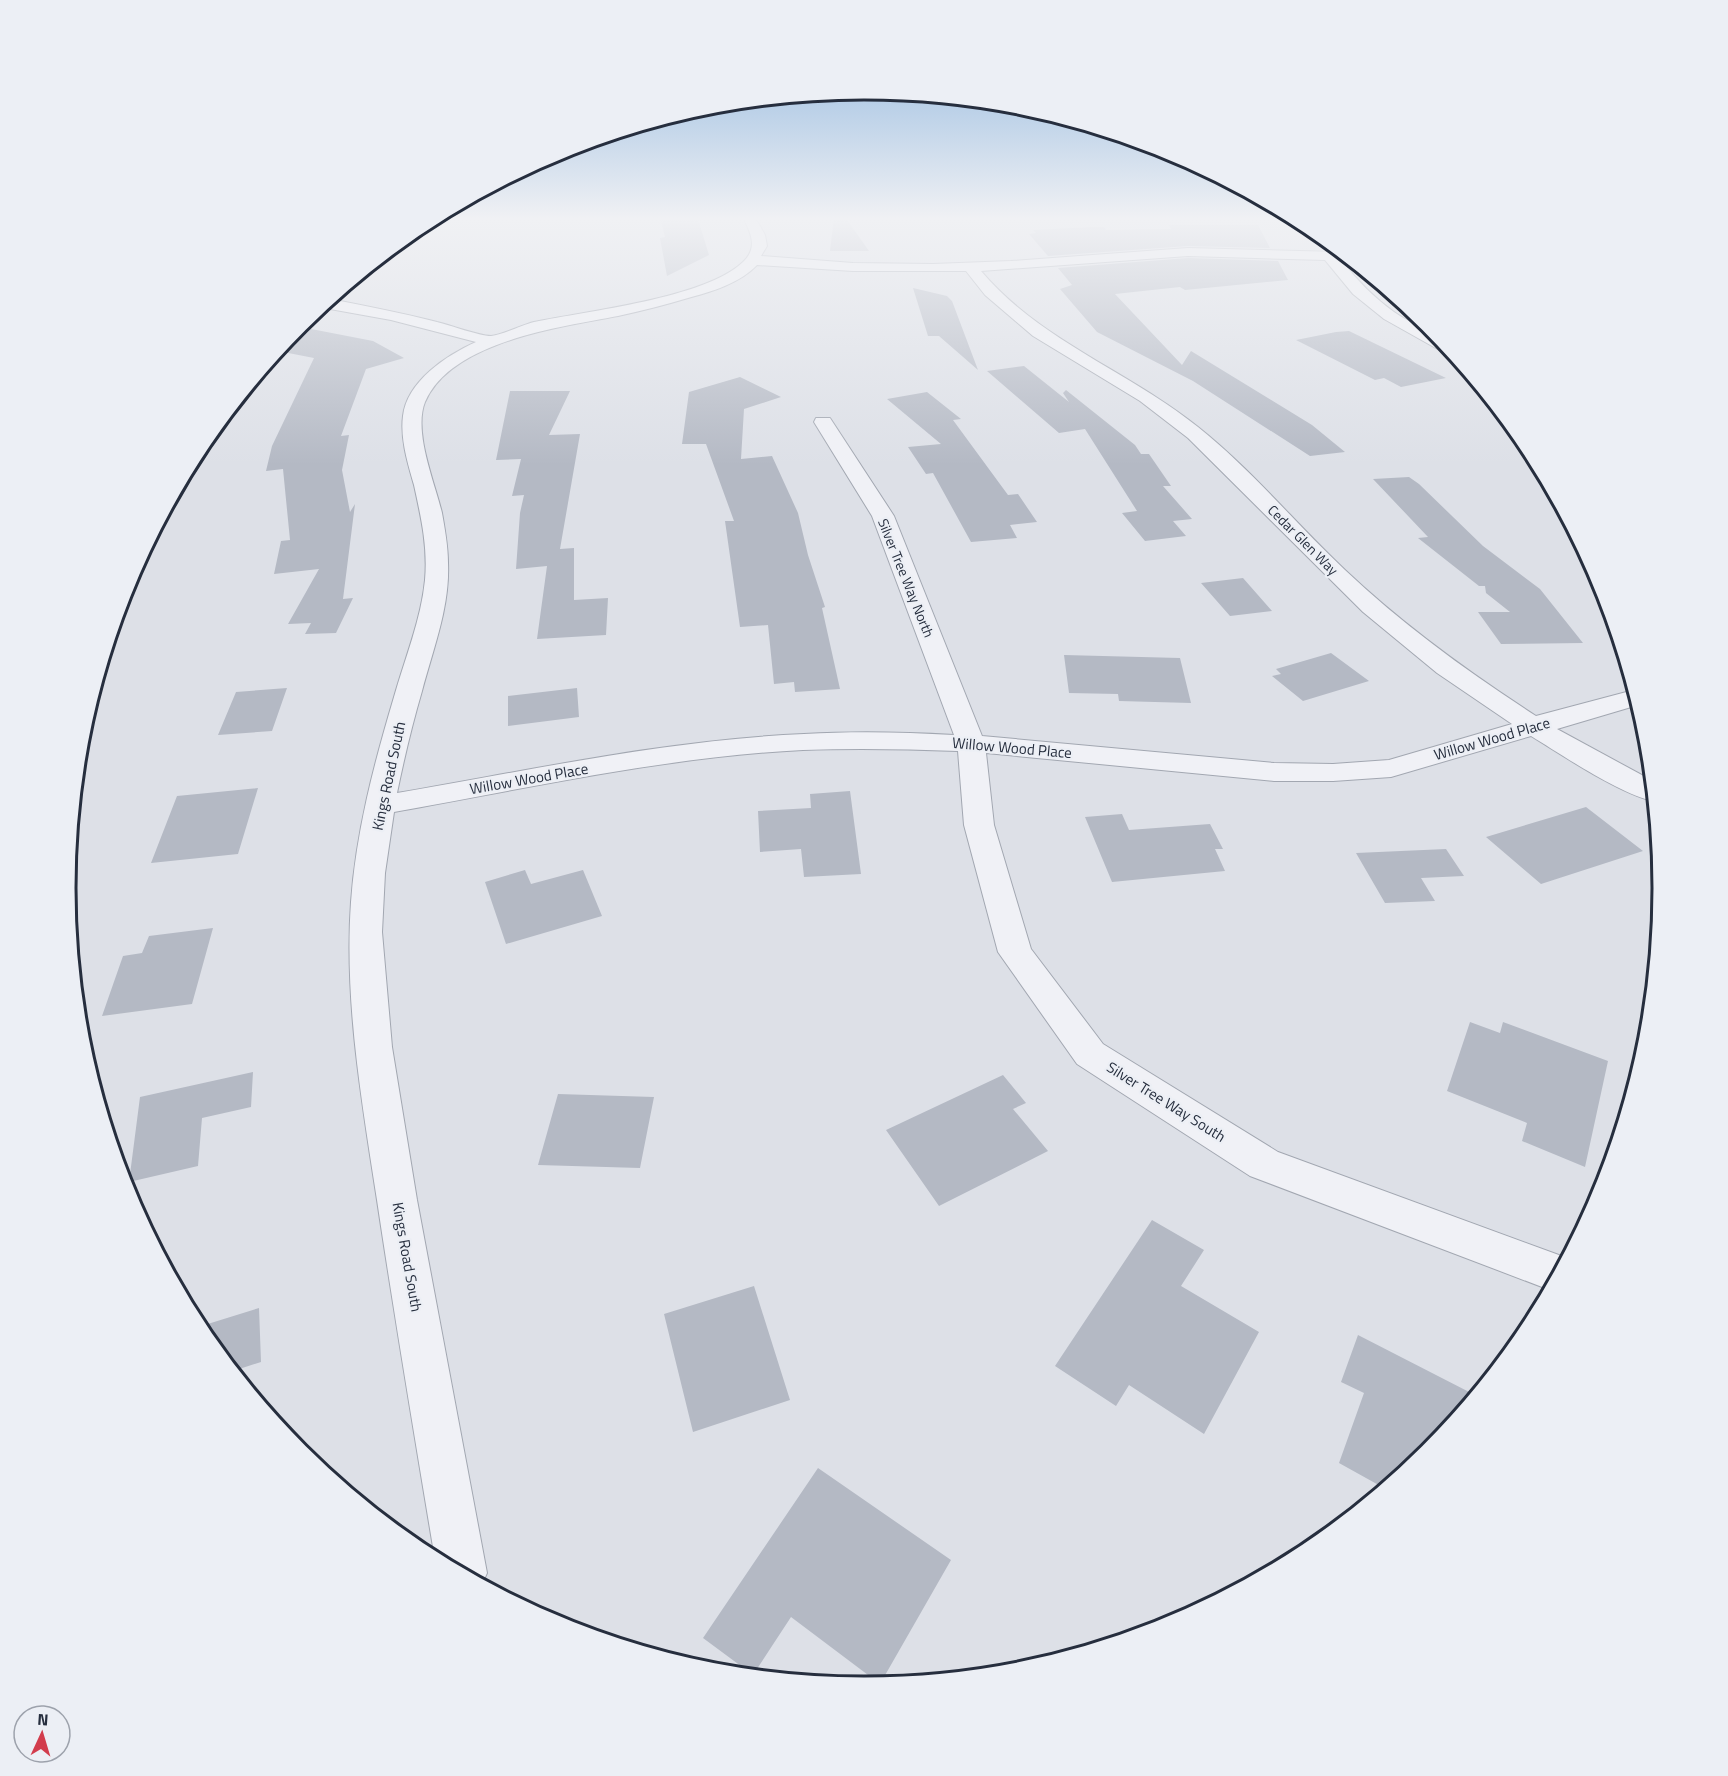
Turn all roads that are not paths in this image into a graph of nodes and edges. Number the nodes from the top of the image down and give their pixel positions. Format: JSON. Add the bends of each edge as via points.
{"nodes":[{"id":1,"x":667,"y":300,"type":"edge"},
{"id":2,"x":996,"y":300,"type":"edge"},
{"id":3,"x":1369,"y":300,"type":"edge"},
{"id":4,"x":335,"y":305,"type":"edge"},
{"id":5,"x":1424,"y":335,"type":"edge"},
{"id":6,"x":492,"y":341,"type":"junction"},
{"id":7,"x":823,"y":422,"type":"dead end"},
{"id":8,"x":1628,"y":699,"type":"edge"},
{"id":9,"x":1535,"y":727,"type":"junction"},
{"id":10,"x":971,"y":743,"type":"junction"},
{"id":11,"x":1645,"y":788,"type":"edge"},
{"id":12,"x":382,"y":805,"type":"junction"},
{"id":13,"x":1551,"y":1272,"type":"edge"},
{"id":14,"x":460,"y":1564,"type":"edge"}],
"edges":[{"from":1,"to":6,"type":"street","name":"Kings Road South","via":[[551,322]]},
{"from":2,"to":9,"type":"street","name":"Cedar Glen Way","via":[[1019,320],[1148,399],[1208,445],[1337,575],[1417,644]]},
{"from":3,"to":5,"type":"street"},
{"from":4,"to":6,"type":"street"},
{"from":6,"to":12,"type":"street","name":"Kings Road South","via":[[436,376],[422,390],[411,417],[437,535],[437,568],[432,608],[389,761]]},
{"from":7,"to":10,"type":"street","name":"Silver Tree Way North","via":[[883,516]]},
{"from":8,"to":9,"type":"street","name":"Willow Wood Place"},
{"from":9,"to":10,"type":"street","name":"Willow Wood Place","via":[[1391,768],[1354,773],[1314,774]]},
{"from":9,"to":11,"type":"street","name":"Cedar Glen Way"},
{"from":10,"to":12,"type":"street","name":"Willow Wood Place","via":[[804,742],[715,749]]},
{"from":10,"to":13,"type":"street","name":"Silver Tree Way South","via":[[979,825],[1015,952],[1090,1054],[1264,1164]]},
{"from":12,"to":14,"type":"street","name":"Kings Road South","via":[[369,878],[366,930],[371,1030]]}]}
